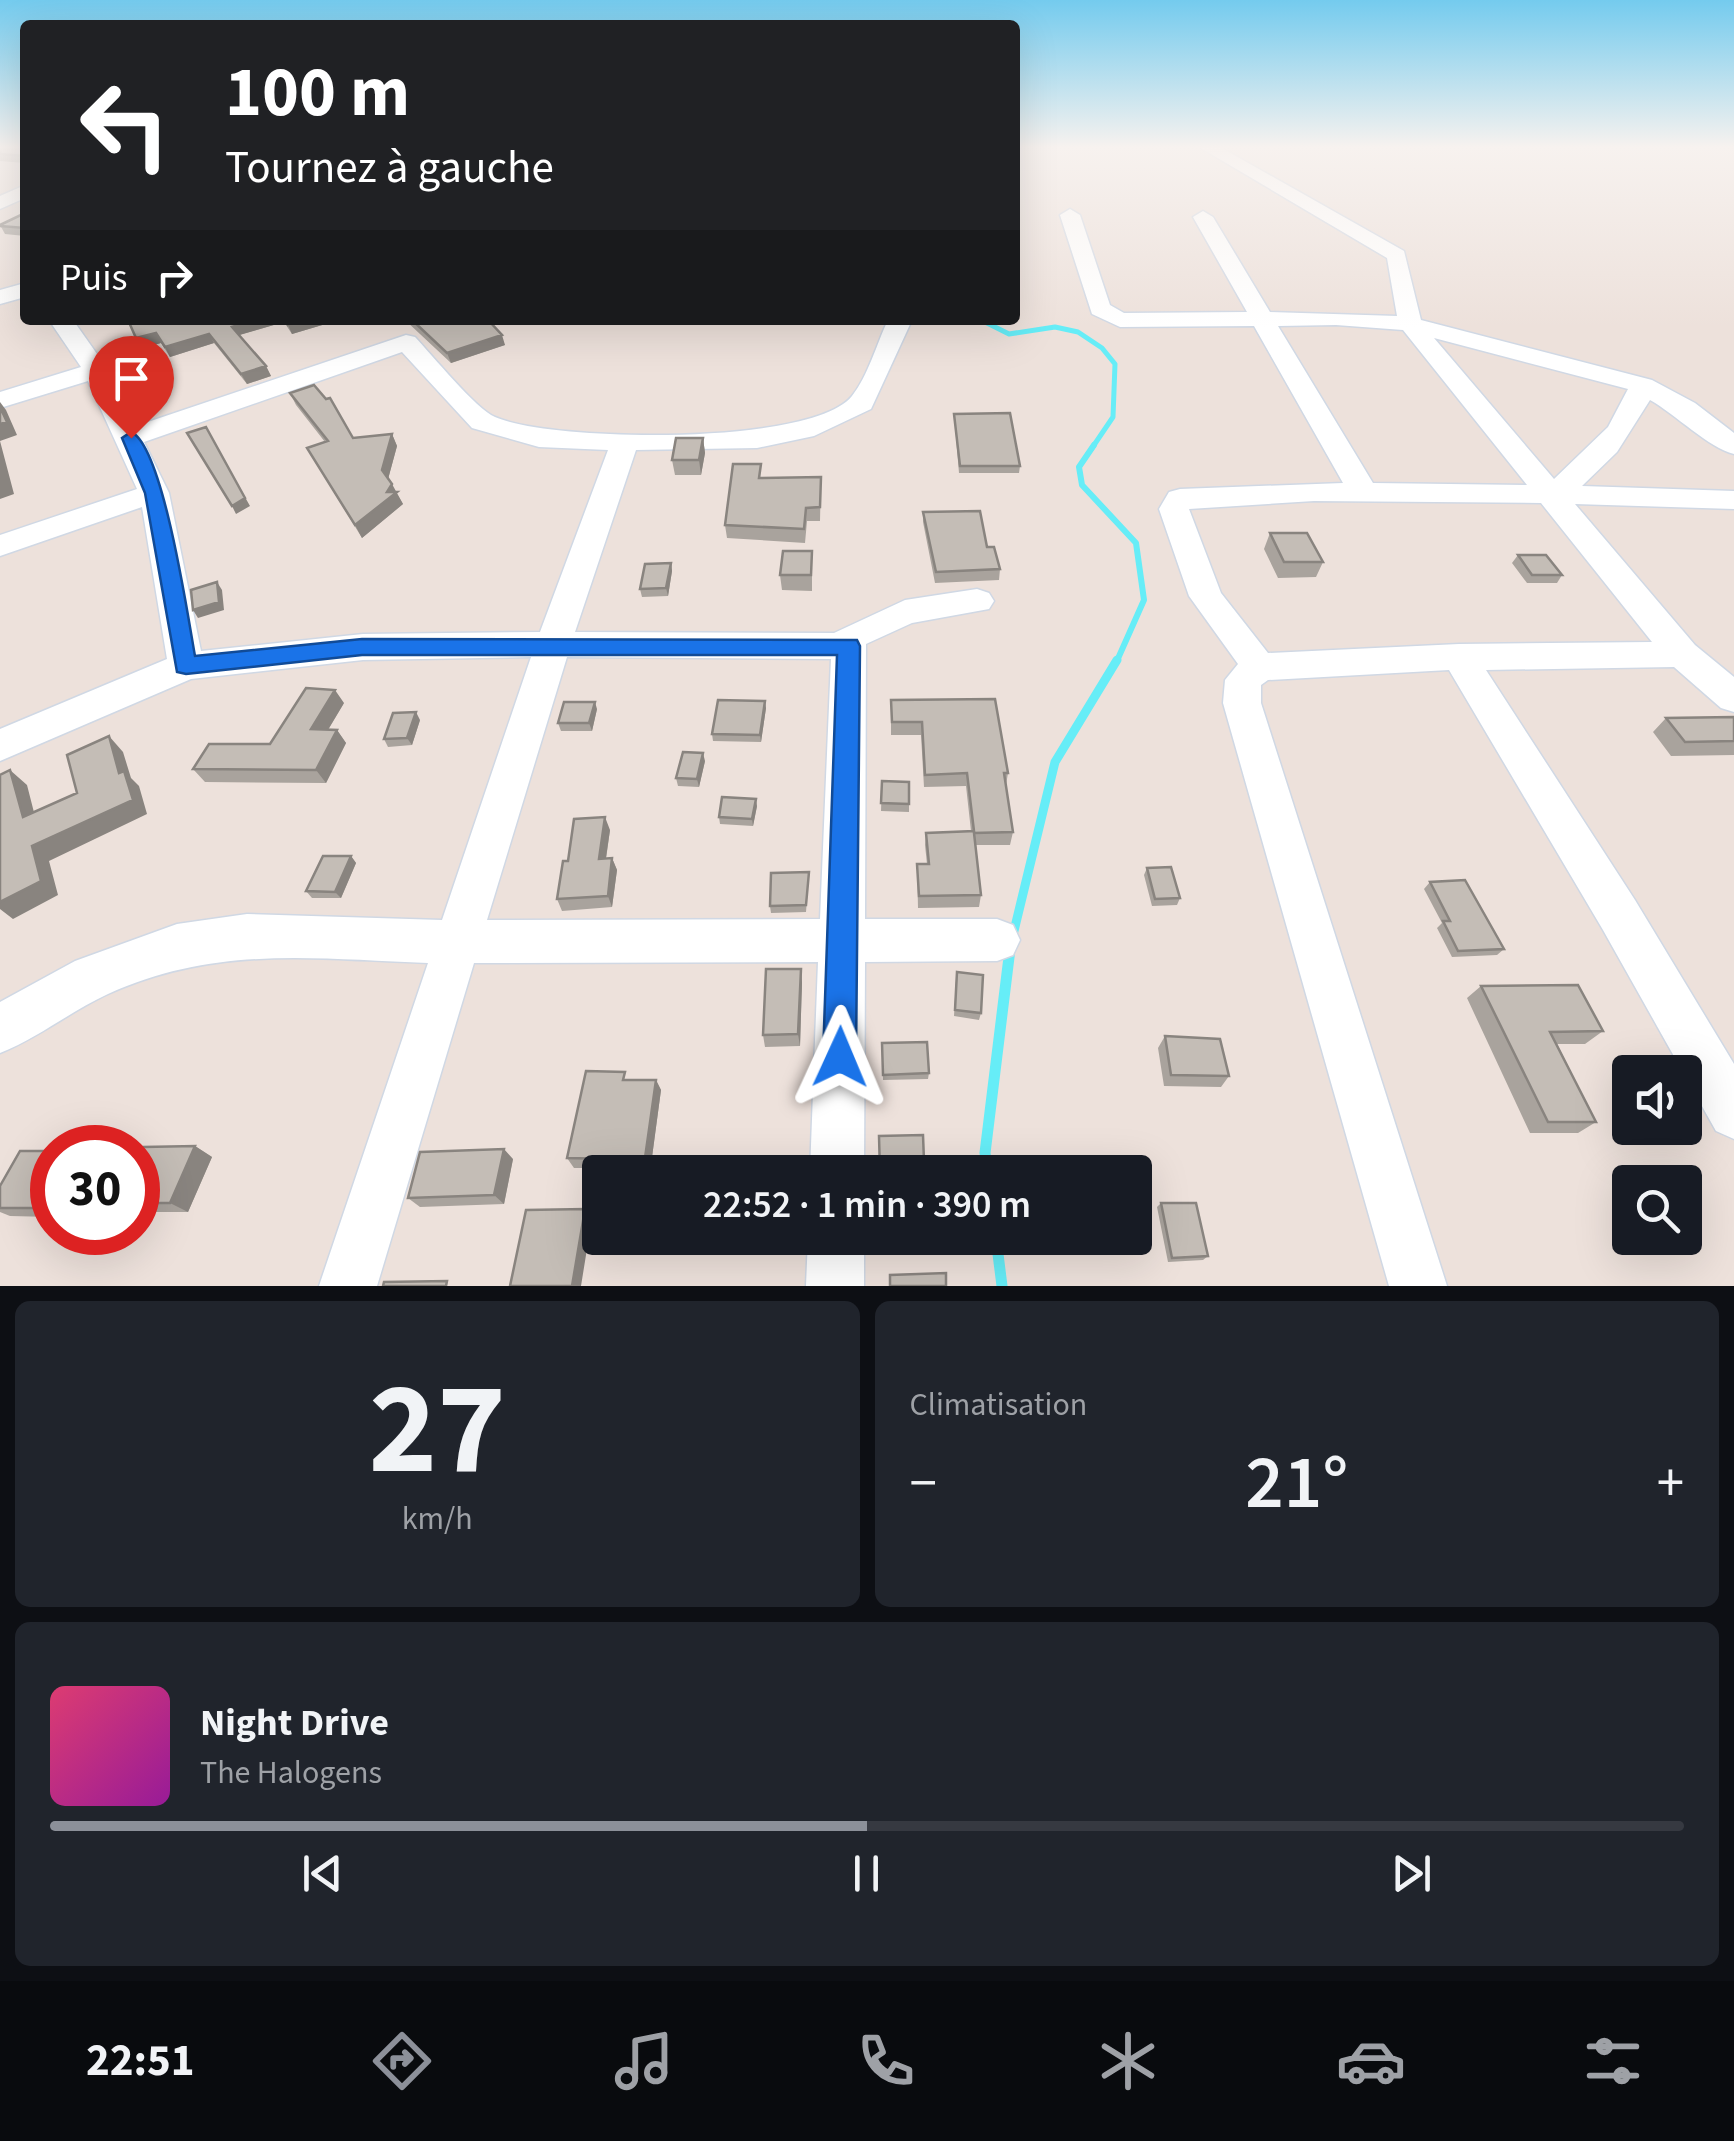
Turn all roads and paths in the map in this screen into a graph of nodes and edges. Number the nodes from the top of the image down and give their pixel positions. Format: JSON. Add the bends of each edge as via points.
{"nodes":[{"id":1,"x":1313,"y":207,"type":"edge"},
{"id":2,"x":1070,"y":215,"type":"dead end"},
{"id":3,"x":1203,"y":217,"type":"dead end"},
{"id":4,"x":1266,"y":322,"type":"junction"},
{"id":5,"x":1410,"y":324,"type":"junction"},
{"id":6,"x":64,"y":325,"type":"edge"},
{"id":7,"x":387,"y":325,"type":"edge"},
{"id":8,"x":898,"y":325,"type":"edge"},
{"id":9,"x":406,"y":342,"type":"junction"},
{"id":10,"x":96,"y":371,"type":"junction"},
{"id":11,"x":1643,"y":386,"type":"junction"},
{"id":12,"x":0,"y":400,"type":"edge"},
{"id":13,"x":131,"y":438,"type":"junction"},
{"id":14,"x":625,"y":442,"type":"junction"},
{"id":15,"x":1734,"y":446,"type":"edge"},
{"id":16,"x":1363,"y":492,"type":"junction"},
{"id":17,"x":154,"y":493,"type":"junction"},
{"id":18,"x":1554,"y":494,"type":"junction"},
{"id":19,"x":1734,"y":500,"type":"edge"},
{"id":20,"x":0,"y":546,"type":"edge"},
{"id":21,"x":977,"y":601,"type":"dead end"},
{"id":22,"x":552,"y":644,"type":"junction"},
{"id":23,"x":849,"y":646,"type":"junction"},
{"id":24,"x":1682,"y":654,"type":"junction"},
{"id":25,"x":1459,"y":656,"type":"junction"},
{"id":26,"x":186,"y":666,"type":"junction"},
{"id":27,"x":1260,"y":667,"type":"junction"},
{"id":28,"x":1734,"y":698,"type":"edge"},
{"id":29,"x":0,"y":746,"type":"edge"},
{"id":30,"x":997,"y":940,"type":"dead end"},
{"id":31,"x":457,"y":942,"type":"junction"},
{"id":32,"x":842,"y":942,"type":"junction"},
{"id":33,"x":0,"y":1029,"type":"edge"},
{"id":34,"x":1734,"y":1112,"type":"edge"},
{"id":35,"x":837,"y":1155,"type":"edge"},
{"id":36,"x":836,"y":1255,"type":"edge"},
{"id":37,"x":348,"y":1286,"type":"edge"},
{"id":38,"x":835,"y":1286,"type":"edge"},
{"id":39,"x":1418,"y":1286,"type":"edge"}],
"edges":[{"from":1,"to":5,"type":"street","via":[[1396,255]]},
{"from":2,"to":4,"type":"street","via":[[1106,316]]},
{"from":3,"to":4,"type":"street"},
{"from":4,"to":5,"type":"street"},
{"from":4,"to":16,"type":"street"},
{"from":5,"to":11,"type":"street"},
{"from":5,"to":18,"type":"street"},
{"from":6,"to":10,"type":"street"},
{"from":7,"to":9,"type":"street"},
{"from":8,"to":14,"type":"street","via":[[862,403],[804,430],[757,440]]},
{"from":9,"to":13,"type":"street"},
{"from":9,"to":14,"type":"street","via":[[482,422],[539,439]]},
{"from":10,"to":12,"type":"street"},
{"from":10,"to":13,"type":"street"},
{"from":11,"to":15,"type":"street"},
{"from":11,"to":18,"type":"street","via":[[1634,413],[1609,446]]},
{"from":13,"to":17,"type":"street"},
{"from":14,"to":22,"type":"street"},
{"from":16,"to":18,"type":"street"},
{"from":16,"to":27,"type":"street","via":[[1180,498],[1174,508],[1206,596]]},
{"from":17,"to":20,"type":"street"},
{"from":17,"to":26,"type":"street"},
{"from":18,"to":19,"type":"street"},
{"from":18,"to":24,"type":"street"},
{"from":21,"to":23,"type":"street","via":[[906,612],[849,638]]},
{"from":22,"to":23,"type":"street"},
{"from":22,"to":26,"type":"street","via":[[362,647]]},
{"from":22,"to":31,"type":"street"},
{"from":23,"to":32,"type":"street"},
{"from":24,"to":25,"type":"street"},
{"from":24,"to":28,"type":"street"},
{"from":25,"to":27,"type":"street"},
{"from":25,"to":34,"type":"street"},
{"from":26,"to":29,"type":"street"},
{"from":27,"to":39,"type":"street","via":[[1243,680],[1242,703]]},
{"from":30,"to":32,"type":"street"},
{"from":31,"to":32,"type":"street"},
{"from":31,"to":33,"type":"street","via":[[246,935],[177,946],[92,977]]},
{"from":31,"to":37,"type":"street"},
{"from":32,"to":35,"type":"street"},
{"from":36,"to":38,"type":"street"}]}
